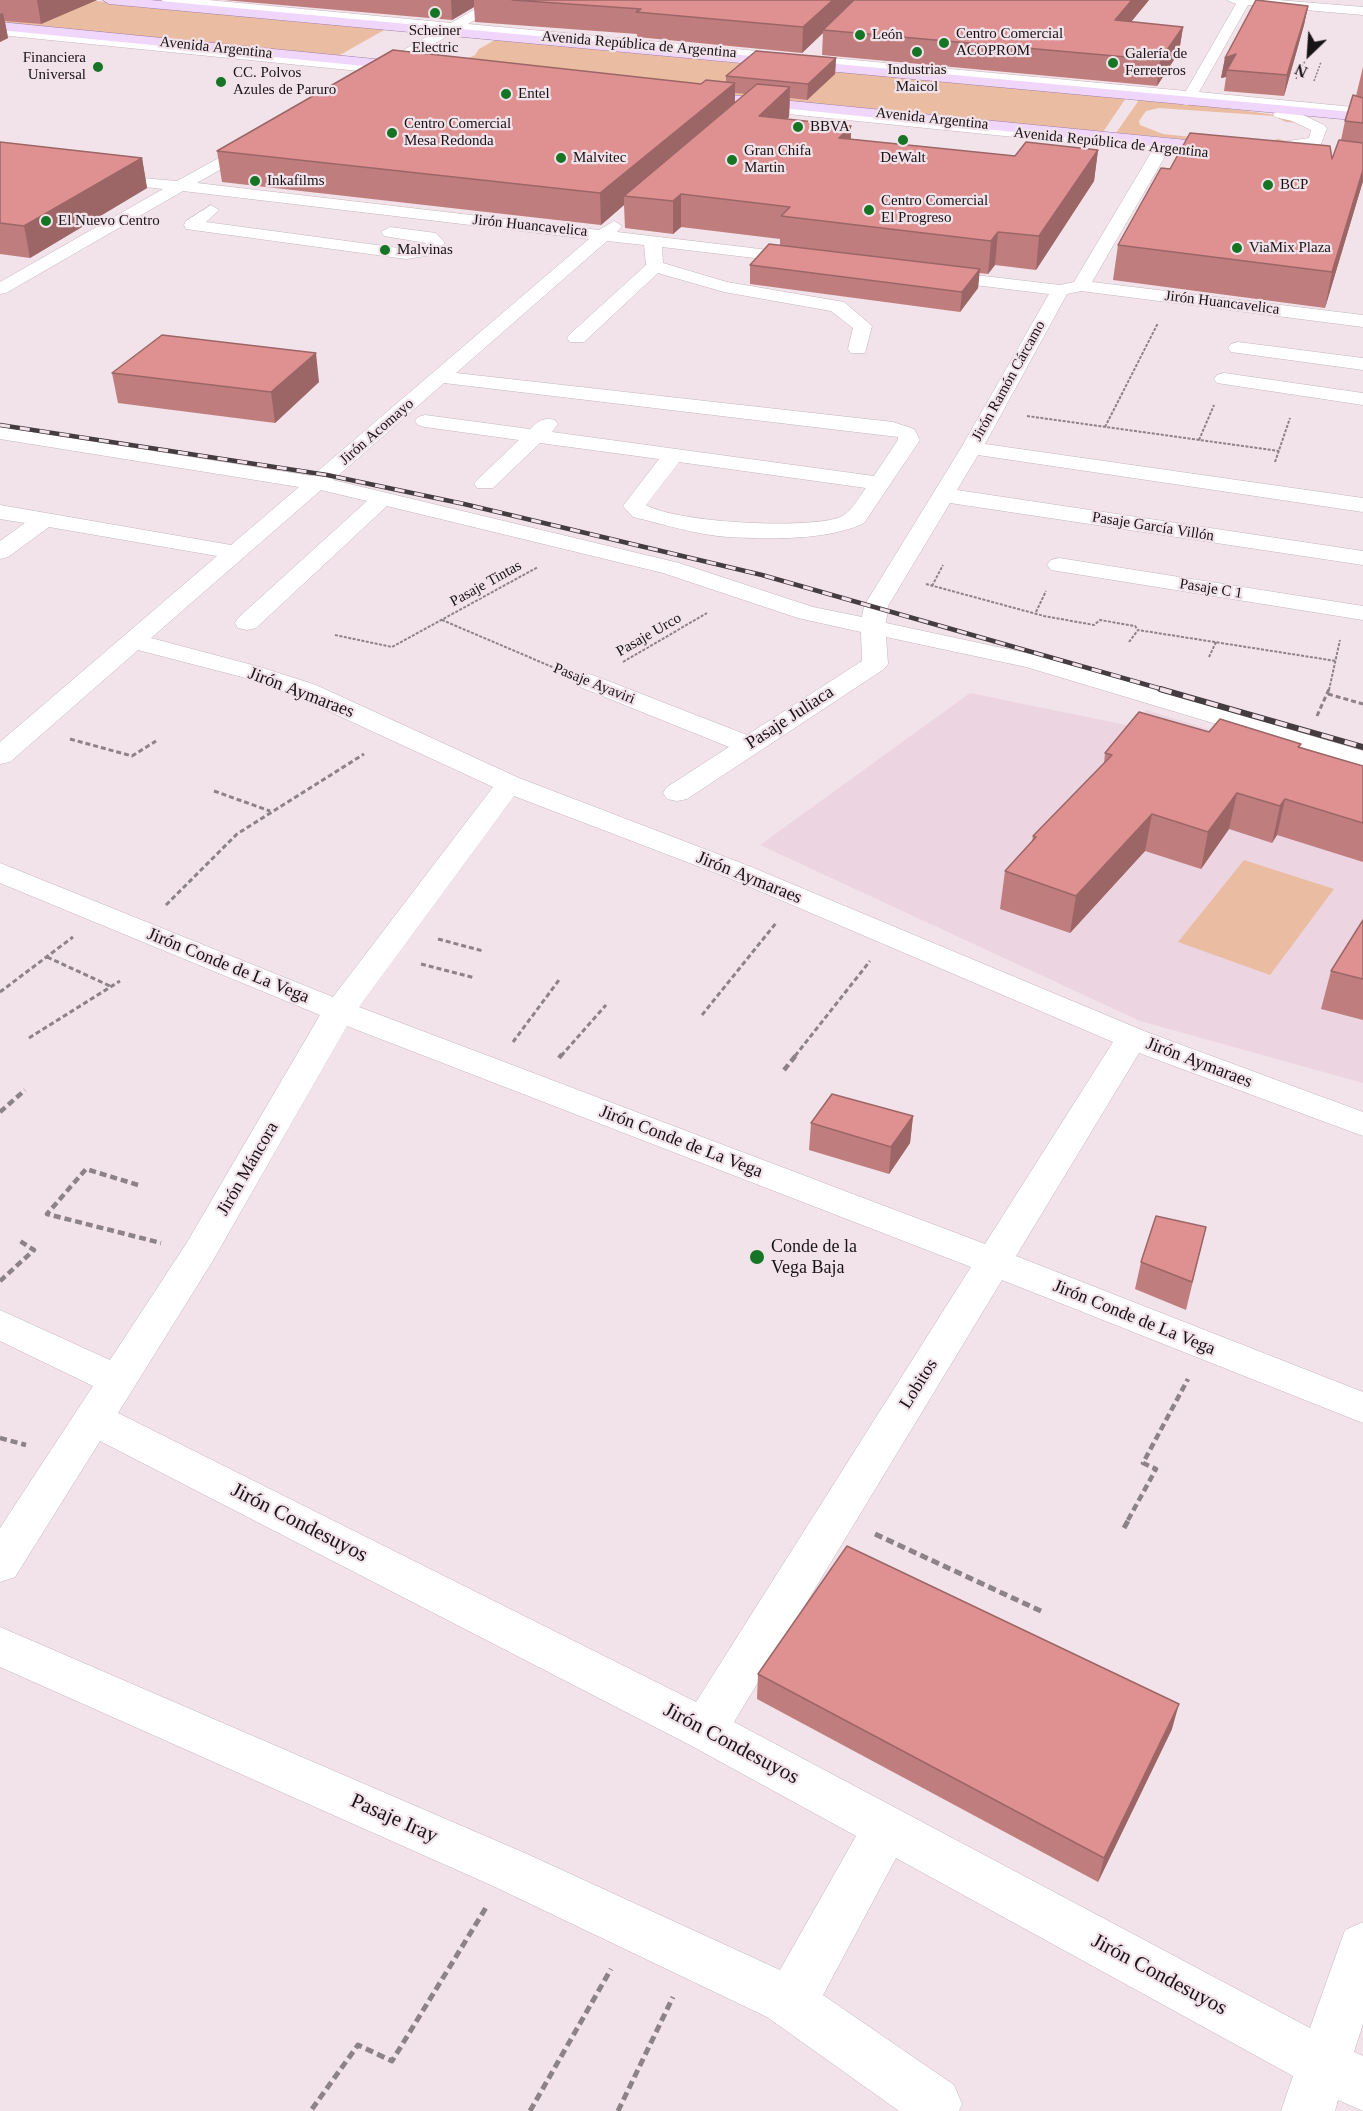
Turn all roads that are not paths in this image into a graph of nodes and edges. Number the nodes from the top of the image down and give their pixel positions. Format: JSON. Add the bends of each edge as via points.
{"nodes":[{"id":1,"x":120,"y":0,"type":"edge"},
{"id":2,"x":166,"y":0,"type":"edge"},
{"id":3,"x":500,"y":0,"type":"edge"},
{"id":4,"x":1241,"y":0,"type":"edge"},
{"id":5,"x":1363,"y":11,"type":"edge"},
{"id":6,"x":0,"y":26,"type":"edge"},
{"id":7,"x":450,"y":29,"type":"junction"},
{"id":8,"x":0,"y":32,"type":"edge"},
{"id":9,"x":51,"y":34,"type":"junction"},
{"id":10,"x":822,"y":45,"type":"edge"},
{"id":11,"x":18,"y":48,"type":"dead end"},
{"id":12,"x":804,"y":63,"type":"junction"},
{"id":13,"x":385,"y":67,"type":"junction"},
{"id":14,"x":431,"y":72,"type":"edge"},
{"id":15,"x":360,"y":81,"type":"edge"},
{"id":16,"x":670,"y":96,"type":"joint"},
{"id":17,"x":1188,"y":98,"type":"junction"},
{"id":18,"x":1217,"y":104,"type":"junction"},
{"id":19,"x":752,"y":107,"type":"junction"},
{"id":20,"x":1363,"y":112,"type":"edge"},
{"id":21,"x":1363,"y":117,"type":"edge"},
{"id":22,"x":734,"y":122,"type":"edge"},
{"id":23,"x":268,"y":135,"type":"edge"},
{"id":24,"x":1162,"y":148,"type":"junction"},
{"id":25,"x":1240,"y":150,"type":"junction"},
{"id":26,"x":1308,"y":157,"type":"edge"},
{"id":27,"x":1293,"y":161,"type":"edge"},
{"id":28,"x":91,"y":175,"type":"edge"},
{"id":29,"x":182,"y":186,"type":"junction"},
{"id":30,"x":211,"y":210,"type":"junction"},
{"id":31,"x":233,"y":213,"type":"dead end"},
{"id":32,"x":630,"y":213,"type":"edge"},
{"id":33,"x":320,"y":224,"type":"dead end"},
{"id":34,"x":375,"y":230,"type":"dead end"},
{"id":35,"x":605,"y":235,"type":"junction"},
{"id":36,"x":297,"y":240,"type":"junction"},
{"id":37,"x":652,"y":240,"type":"junction"},
{"id":38,"x":827,"y":262,"type":"edge"},
{"id":39,"x":655,"y":266,"type":"junction"},
{"id":40,"x":920,"y":273,"type":"edge"},
{"id":41,"x":1081,"y":286,"type":"junction"},
{"id":42,"x":0,"y":289,"type":"edge"},
{"id":43,"x":1060,"y":290,"type":"junction"},
{"id":44,"x":1363,"y":321,"type":"edge"},
{"id":45,"x":577,"y":338,"type":"dead end"},
{"id":46,"x":1238,"y":348,"type":"dead end"},
{"id":47,"x":858,"y":349,"type":"dead end"},
{"id":48,"x":1363,"y":364,"type":"edge"},
{"id":49,"x":441,"y":377,"type":"junction"},
{"id":50,"x":1224,"y":379,"type":"dead end"},
{"id":51,"x":583,"y":393,"type":"junction"},
{"id":52,"x":1363,"y":399,"type":"edge"},
{"id":53,"x":425,"y":421,"type":"dead end"},
{"id":54,"x":0,"y":433,"type":"edge"},
{"id":55,"x":535,"y":434,"type":"junction"},
{"id":56,"x":972,"y":448,"type":"junction"},
{"id":57,"x":0,"y":451,"type":"edge"},
{"id":58,"x":674,"y":454,"type":"junction"},
{"id":59,"x":186,"y":463,"type":"junction"},
{"id":60,"x":317,"y":483,"type":"junction"},
{"id":61,"x":485,"y":483,"type":"dead end"},
{"id":62,"x":880,"y":483,"type":"junction"},
{"id":63,"x":943,"y":495,"type":"junction"},
{"id":64,"x":383,"y":498,"type":"junction"},
{"id":65,"x":1363,"y":506,"type":"edge"},
{"id":66,"x":0,"y":512,"type":"edge"},
{"id":67,"x":44,"y":520,"type":"junction"},
{"id":68,"x":0,"y":552,"type":"edge"},
{"id":69,"x":238,"y":553,"type":"junction"},
{"id":70,"x":1363,"y":558,"type":"edge"},
{"id":71,"x":1059,"y":565,"type":"dead end"},
{"id":72,"x":1354,"y":611,"type":"edge"},
{"id":73,"x":247,"y":623,"type":"dead end"},
{"id":74,"x":873,"y":629,"type":"junction"},
{"id":75,"x":133,"y":640,"type":"junction"},
{"id":76,"x":589,"y":682,"type":"road end"},
{"id":77,"x":747,"y":745,"type":"junction"},
{"id":78,"x":0,"y":756,"type":"edge"},
{"id":79,"x":1363,"y":760,"type":"edge"},
{"id":80,"x":509,"y":784,"type":"junction"},
{"id":81,"x":677,"y":793,"type":"dead end"},
{"id":82,"x":0,"y":872,"type":"edge"},
{"id":83,"x":339,"y":1011,"type":"junction"},
{"id":84,"x":1132,"y":1038,"type":"junction"},
{"id":85,"x":1363,"y":1125,"type":"edge"},
{"id":86,"x":994,"y":1262,"type":"junction"},
{"id":87,"x":0,"y":1324,"type":"edge"},
{"id":88,"x":117,"y":1380,"type":"junction"},
{"id":89,"x":1363,"y":1408,"type":"edge"},
{"id":90,"x":92,"y":1418,"type":"junction"},
{"id":91,"x":0,"y":1564,"type":"edge"},
{"id":92,"x":0,"y":1646,"type":"edge"},
{"id":93,"x":704,"y":1729,"type":"junction"},
{"id":94,"x":887,"y":1828,"type":"junction"},
{"id":95,"x":1363,"y":1947,"type":"edge"},
{"id":96,"x":785,"y":1999,"type":"junction"},
{"id":97,"x":1343,"y":2074,"type":"edge"},
{"id":98,"x":935,"y":2104,"type":"dead end"},
{"id":99,"x":1308,"y":2111,"type":"edge"}],
"edges":[{"from":1,"to":7,"type":"main road"},
{"from":2,"to":7,"type":"street","name":"Avenida República de Argentina"},
{"from":3,"to":7,"type":"street"},
{"from":4,"to":5,"type":"street"},
{"from":4,"to":17,"type":"street"},
{"from":6,"to":9,"type":"main road","name":"Avenida Argentina"},
{"from":7,"to":12,"type":"street","name":"Avenida República de Argentina"},
{"from":7,"to":13,"type":"street"},
{"from":8,"to":9,"type":"street"},
{"from":9,"to":11,"type":"street"},
{"from":9,"to":13,"type":"main road","name":"Avenida Argentina"},
{"from":10,"to":12,"type":"street"},
{"from":12,"to":17,"type":"street","name":"Avenida República de Argentina"},
{"from":13,"to":14,"type":"street"},
{"from":13,"to":15,"type":"street"},
{"from":16,"to":19,"type":"street","name":"Avenida República de Argentina"},
{"from":16,"to":25,"type":"main road","name":"Avenida Argentina"},
{"from":17,"to":18,"type":"main road"},
{"from":17,"to":20,"type":"street","name":"Avenida República de Argentina"},
{"from":18,"to":21,"type":"main road"},
{"from":18,"to":25,"type":"street","via":[[1287,115],[1320,128],[1316,141],[1283,148]]},
{"from":19,"to":22,"type":"street"},
{"from":19,"to":24,"type":"street","name":"Avenida República de Argentina"},
{"from":23,"to":29,"type":"street"},
{"from":24,"to":27,"type":"street","name":"Avenida República de Argentina"},
{"from":24,"to":41,"type":"street"},
{"from":25,"to":26,"type":"main road","name":"Avenida Argentina"},
{"from":28,"to":29,"type":"street","name":"Jirón Huancavelica"},
{"from":29,"to":30,"type":"street"},
{"from":29,"to":35,"type":"street","name":"Jirón Huancavelica"},
{"from":29,"to":42,"type":"street"},
{"from":30,"to":31,"type":"street"},
{"from":30,"to":36,"type":"street","via":[[192,225]]},
{"from":32,"to":35,"type":"street","name":"Jirón Acomayo"},
{"from":33,"to":36,"type":"street"},
{"from":34,"to":36,"type":"street","via":[[430,237],[436,243],[426,251],[406,254]]},
{"from":35,"to":37,"type":"street","name":"Jirón Huancavelica"},
{"from":35,"to":49,"type":"street","name":"Jirón Acomayo"},
{"from":37,"to":38,"type":"street","name":"Jirón Huancavelica"},
{"from":37,"to":39,"type":"street"},
{"from":39,"to":45,"type":"street"},
{"from":39,"to":47,"type":"street","via":[[724,287],[837,306],[863,326]]},
{"from":40,"to":43,"type":"street"},
{"from":41,"to":43,"type":"street"},
{"from":41,"to":44,"type":"street","name":"Jirón Huancavelica"},
{"from":43,"to":56,"type":"street","name":"Jirón Ramón Cárcamo"},
{"from":46,"to":48,"type":"street"},
{"from":49,"to":51,"type":"street"},
{"from":49,"to":60,"type":"street","name":"Jirón Acomayo"},
{"from":50,"to":52,"type":"street"},
{"from":51,"to":55,"type":"street"},
{"from":51,"to":62,"type":"street","via":[[893,428],[907,433],[909,440]]},
{"from":53,"to":55,"type":"street"},
{"from":54,"to":59,"type":"street"},
{"from":55,"to":58,"type":"street"},
{"from":55,"to":61,"type":"street"},
{"from":56,"to":63,"type":"street","name":"Jirón Ramón Cárcamo"},
{"from":56,"to":65,"type":"street"},
{"from":57,"to":59,"type":"street","via":[[155,472],[166,472]]},
{"from":58,"to":62,"type":"street"},
{"from":58,"to":62,"type":"street","via":[[634,506],[641,512],[726,530],[810,529],[844,524],[856,518]]},
{"from":59,"to":60,"type":"street"},
{"from":60,"to":64,"type":"street"},
{"from":60,"to":69,"type":"street","name":"Jirón Acomayo"},
{"from":63,"to":70,"type":"street","name":"Pasaje García Villón"},
{"from":63,"to":74,"type":"street","name":"Jirón Ramón Cárcamo","via":[[876,606]]},
{"from":64,"to":73,"type":"street"},
{"from":64,"to":74,"type":"street","via":[[672,568],[807,613]]},
{"from":66,"to":67,"type":"street"},
{"from":67,"to":68,"type":"street"},
{"from":67,"to":69,"type":"street"},
{"from":69,"to":75,"type":"street","name":"Jirón Acomayo"},
{"from":71,"to":72,"type":"street","name":"Pasaje C 1"},
{"from":74,"to":77,"type":"street","name":"Pasaje Juliaca","via":[[875,664]]},
{"from":74,"to":79,"type":"street","via":[[1031,661]]},
{"from":75,"to":78,"type":"street","name":"Jirón Acomayo"},
{"from":75,"to":80,"type":"street","name":"Jirón Aymaraes","via":[[306,691]]},
{"from":76,"to":77,"type":"street","name":"Pasaje Ayaviri"},
{"from":77,"to":81,"type":"street","name":"Pasaje Juliaca"},
{"from":80,"to":83,"type":"street","name":"Jirón Máncora"},
{"from":80,"to":84,"type":"street","name":"Jirón Aymaraes","via":[[798,897]]},
{"from":82,"to":83,"type":"street","name":"Jirón Conde de La Vega"},
{"from":83,"to":86,"type":"street","name":"Jirón Conde de La Vega"},
{"from":83,"to":88,"type":"street","name":"Jirón Máncora","via":[[199,1253]]},
{"from":84,"to":85,"type":"street","name":"Jirón Aymaraes"},
{"from":84,"to":86,"type":"street","name":"Lobitos"},
{"from":86,"to":89,"type":"street","name":"Jirón Conde de La Vega"},
{"from":86,"to":93,"type":"street","name":"Lobitos"},
{"from":87,"to":88,"type":"street"},
{"from":88,"to":90,"type":"street","name":"Jirón Máncora"},
{"from":90,"to":91,"type":"street","name":"Jirón Máncora"},
{"from":90,"to":93,"type":"street","name":"Jirón Condesuyos"},
{"from":92,"to":96,"type":"street","name":"Pasaje Iray","via":[[510,1870]]},
{"from":93,"to":94,"type":"street","name":"Jirón Condesuyos"},
{"from":94,"to":96,"type":"street","via":[[797,1990]]},
{"from":94,"to":97,"type":"street","name":"Jirón Condesuyos"},
{"from":95,"to":97,"type":"street"},
{"from":96,"to":98,"type":"street","name":"Pasaje Iray"},
{"from":97,"to":99,"type":"street"}]}
